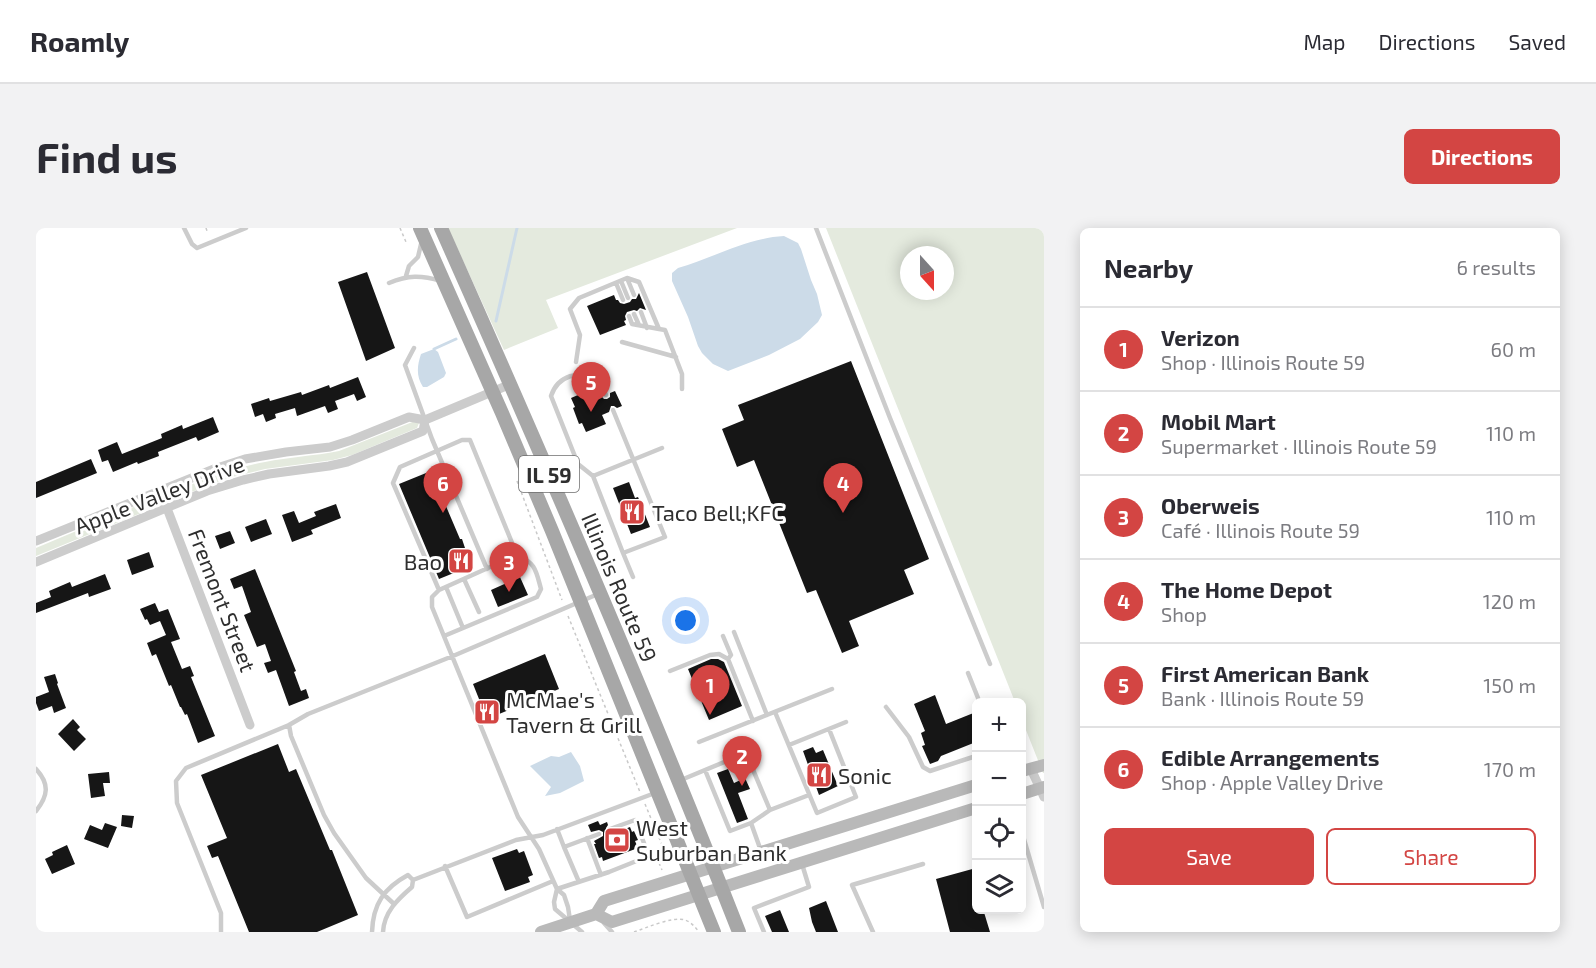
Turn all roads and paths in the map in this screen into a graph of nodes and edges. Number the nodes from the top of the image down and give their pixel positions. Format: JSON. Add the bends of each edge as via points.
{"nodes":[{"id":1,"x":184,"y":228,"type":"edge"},
{"id":2,"x":246,"y":228,"type":"edge"},
{"id":3,"x":400,"y":228,"type":"edge"},
{"id":4,"x":441,"y":228,"type":"edge"},
{"id":5,"x":816,"y":228,"type":"edge"},
{"id":6,"x":422,"y":231,"type":"edge"},
{"id":7,"x":406,"y":242,"type":"dead end"},
{"id":8,"x":406,"y":276,"type":"junction"},
{"id":9,"x":627,"y":278,"type":"junction"},
{"id":10,"x":444,"y":282,"type":"junction"},
{"id":11,"x":619,"y":282,"type":"junction"},
{"id":12,"x":389,"y":283,"type":"dead end"},
{"id":13,"x":634,"y":295,"type":"dead end"},
{"id":14,"x":625,"y":299,"type":"dead end"},
{"id":15,"x":641,"y":312,"type":"dead end"},
{"id":16,"x":632,"y":315,"type":"dead end"},
{"id":17,"x":647,"y":327,"type":"junction"},
{"id":18,"x":659,"y":329,"type":"junction"},
{"id":19,"x":622,"y":342,"type":"dead end"},
{"id":20,"x":414,"y":348,"type":"dead end"},
{"id":21,"x":676,"y":357,"type":"junction"},
{"id":22,"x":576,"y":362,"type":"dead end"},
{"id":23,"x":511,"y":384,"type":"junction"},
{"id":24,"x":682,"y":389,"type":"dead end"},
{"id":25,"x":492,"y":391,"type":"junction"},
{"id":26,"x":606,"y":395,"type":"dead end"},
{"id":27,"x":613,"y":410,"type":"dead end"},
{"id":28,"x":425,"y":420,"type":"junction"},
{"id":29,"x":662,"y":448,"type":"dead end"},
{"id":30,"x":436,"y":451,"type":"junction"},
{"id":31,"x":634,"y":460,"type":"junction"},
{"id":32,"x":593,"y":476,"type":"junction"},
{"id":33,"x":516,"y":477,"type":"dead end"},
{"id":34,"x":160,"y":490,"type":"junction"},
{"id":35,"x":166,"y":508,"type":"junction"},
{"id":36,"x":36,"y":541,"type":"edge"},
{"id":37,"x":623,"y":553,"type":"junction"},
{"id":38,"x":518,"y":555,"type":"junction"},
{"id":39,"x":36,"y":562,"type":"edge"},
{"id":40,"x":487,"y":569,"type":"junction"},
{"id":41,"x":633,"y":577,"type":"dead end"},
{"id":42,"x":464,"y":579,"type":"junction"},
{"id":43,"x":446,"y":587,"type":"junction"},
{"id":44,"x":438,"y":590,"type":"junction"},
{"id":45,"x":600,"y":593,"type":"junction"},
{"id":46,"x":559,"y":594,"type":"dead end"},
{"id":47,"x":580,"y":602,"type":"junction"},
{"id":48,"x":478,"y":612,"type":"dead end"},
{"id":49,"x":463,"y":628,"type":"junction"},
{"id":50,"x":574,"y":629,"type":"dead end"},
{"id":51,"x":734,"y":632,"type":"dead end"},
{"id":52,"x":444,"y":636,"type":"junction"},
{"id":53,"x":723,"y":636,"type":"dead end"},
{"id":54,"x":453,"y":656,"type":"junction"},
{"id":55,"x":728,"y":659,"type":"junction"},
{"id":56,"x":990,"y":664,"type":"dead end"},
{"id":57,"x":670,"y":671,"type":"dead end"},
{"id":58,"x":968,"y":673,"type":"dead end"},
{"id":59,"x":832,"y":689,"type":"dead end"},
{"id":60,"x":978,"y":698,"type":"edge"},
{"id":61,"x":886,"y":707,"type":"dead end"},
{"id":62,"x":775,"y":712,"type":"junction"},
{"id":63,"x":767,"y":715,"type":"junction"},
{"id":64,"x":753,"y":720,"type":"junction"},
{"id":65,"x":846,"y":722,"type":"dead end"},
{"id":66,"x":250,"y":725,"type":"dead end"},
{"id":67,"x":289,"y":725,"type":"junction"},
{"id":68,"x":829,"y":729,"type":"junction"},
{"id":69,"x":699,"y":742,"type":"dead end"},
{"id":70,"x":789,"y":745,"type":"junction"},
{"id":71,"x":972,"y":757,"type":"edge"},
{"id":72,"x":1044,"y":765,"type":"edge"},
{"id":73,"x":36,"y":769,"type":"edge"},
{"id":74,"x":705,"y":770,"type":"junction"},
{"id":75,"x":1026,"y":770,"type":"edge"},
{"id":76,"x":679,"y":781,"type":"junction"},
{"id":77,"x":972,"y":786,"type":"edge"},
{"id":78,"x":638,"y":787,"type":"dead end"},
{"id":79,"x":1043,"y":791,"type":"edge"},
{"id":80,"x":657,"y":792,"type":"junction"},
{"id":81,"x":1026,"y":793,"type":"edge"},
{"id":82,"x":809,"y":795,"type":"junction"},
{"id":83,"x":646,"y":808,"type":"dead end"},
{"id":84,"x":972,"y":809,"type":"edge"},
{"id":85,"x":770,"y":810,"type":"junction"},
{"id":86,"x":36,"y":811,"type":"edge"},
{"id":87,"x":751,"y":823,"type":"junction"},
{"id":88,"x":557,"y":829,"type":"junction"},
{"id":89,"x":610,"y":829,"type":"dead end"},
{"id":90,"x":599,"y":834,"type":"dead end"},
{"id":91,"x":532,"y":837,"type":"junction"},
{"id":92,"x":587,"y":838,"type":"junction"},
{"id":93,"x":662,"y":845,"type":"dead end"},
{"id":94,"x":1026,"y":846,"type":"edge"},
{"id":95,"x":564,"y":847,"type":"junction"},
{"id":96,"x":761,"y":851,"type":"junction"},
{"id":97,"x":802,"y":864,"type":"junction"},
{"id":98,"x":923,"y":864,"type":"dead end"},
{"id":99,"x":714,"y":866,"type":"junction"},
{"id":100,"x":445,"y":867,"type":"junction"},
{"id":101,"x":690,"y":873,"type":"junction"},
{"id":102,"x":601,"y":875,"type":"junction"},
{"id":103,"x":412,"y":880,"type":"junction"},
{"id":104,"x":553,"y":881,"type":"junction"},
{"id":105,"x":579,"y":882,"type":"junction"},
{"id":106,"x":722,"y":888,"type":"junction"},
{"id":107,"x":557,"y":890,"type":"junction"},
{"id":108,"x":383,"y":894,"type":"junction"},
{"id":109,"x":699,"y":896,"type":"junction"},
{"id":110,"x":394,"y":904,"type":"junction"},
{"id":111,"x":1044,"y":907,"type":"edge"},
{"id":112,"x":596,"y":914,"type":"junction"},
{"id":113,"x":571,"y":922,"type":"junction"},
{"id":114,"x":221,"y":932,"type":"edge"},
{"id":115,"x":372,"y":932,"type":"edge"},
{"id":116,"x":383,"y":932,"type":"edge"},
{"id":117,"x":541,"y":932,"type":"edge"},
{"id":118,"x":582,"y":932,"type":"edge"},
{"id":119,"x":612,"y":932,"type":"edge"},
{"id":120,"x":634,"y":932,"type":"edge"},
{"id":121,"x":699,"y":932,"type":"edge"},
{"id":122,"x":714,"y":932,"type":"edge"},
{"id":123,"x":740,"y":932,"type":"edge"},
{"id":124,"x":764,"y":932,"type":"edge"},
{"id":125,"x":873,"y":932,"type":"edge"}],
"edges":[{"from":1,"to":2,"type":"lane","via":[[197,248]]},
{"from":3,"to":7,"type":"path"},
{"from":4,"to":23,"type":"main road","name":"Illinois Route 59","number":"IL 59"},
{"from":5,"to":56,"type":"lane"},
{"from":6,"to":8,"type":"lane","via":[[418,256]]},
{"from":6,"to":10,"type":"main road","name":"Illinois Route 59","number":"IL 59"},
{"from":8,"to":10,"type":"lane"},
{"from":8,"to":12,"type":"lane"},
{"from":9,"to":11,"type":"lane"},
{"from":9,"to":13,"type":"lane"},
{"from":9,"to":18,"type":"lane","via":[[639,282]]},
{"from":10,"to":25,"type":"main road","name":"Illinois Route 59","number":"IL 59"},
{"from":11,"to":14,"type":"lane"},
{"from":11,"to":22,"type":"lane","via":[[579,298],[570,309],[580,334]]},
{"from":15,"to":17,"type":"lane"},
{"from":16,"to":17,"type":"lane","via":[[639,325]]},
{"from":17,"to":18,"type":"lane"},
{"from":18,"to":21,"type":"lane","via":[[665,330]]},
{"from":19,"to":21,"type":"lane"},
{"from":20,"to":28,"type":"lane","via":[[405,365]]},
{"from":21,"to":24,"type":"lane"},
{"from":23,"to":25,"type":"street","name":"Apple Valley Drive"},
{"from":23,"to":45,"type":"main road","name":"Illinois Route 59","number":"IL 59"},
{"from":25,"to":28,"type":"street","name":"Apple Valley Drive"},
{"from":25,"to":47,"type":"main road","name":"Illinois Route 59","number":"IL 59"},
{"from":26,"to":32,"type":"lane","via":[[598,379],[577,375],[562,379],[551,396],[578,465]]},
{"from":27,"to":31,"type":"lane"},
{"from":28,"to":30,"type":"lane"},
{"from":28,"to":34,"type":"street","name":"Apple Valley Drive","via":[[410,417],[330,447],[245,459]]},
{"from":28,"to":35,"type":"street","name":"Apple Valley Drive","via":[[423,431],[347,462],[243,480]]},
{"from":29,"to":31,"type":"lane"},
{"from":30,"to":38,"type":"lane","via":[[470,440]]},
{"from":30,"to":40,"type":"lane"},
{"from":30,"to":44,"type":"lane","via":[[400,467],[393,483]]},
{"from":31,"to":32,"type":"lane"},
{"from":31,"to":37,"type":"lane","via":[[665,537]]},
{"from":32,"to":37,"type":"lane"},
{"from":33,"to":46,"type":"path"},
{"from":34,"to":35,"type":"street","name":"Fremont Street"},
{"from":34,"to":36,"type":"street","name":"Apple Valley Drive"},
{"from":35,"to":39,"type":"street","name":"Apple Valley Drive"},
{"from":35,"to":66,"type":"street","name":"Fremont Street"},
{"from":37,"to":41,"type":"lane"},
{"from":38,"to":40,"type":"lane"},
{"from":38,"to":49,"type":"lane","via":[[533,564],[541,589],[537,597]]},
{"from":40,"to":42,"type":"lane"},
{"from":42,"to":43,"type":"lane"},
{"from":42,"to":48,"type":"lane"},
{"from":43,"to":44,"type":"lane"},
{"from":43,"to":49,"type":"lane"},
{"from":44,"to":52,"type":"lane","via":[[432,597],[432,607]]},
{"from":45,"to":47,"type":"lane"},
{"from":45,"to":76,"type":"main road","name":"Illinois Route 59","number":"IL 59"},
{"from":47,"to":54,"type":"lane"},
{"from":47,"to":80,"type":"main road","name":"Illinois Route 59","number":"IL 59"},
{"from":49,"to":52,"type":"lane"},
{"from":50,"to":78,"type":"path"},
{"from":51,"to":63,"type":"lane"},
{"from":52,"to":54,"type":"lane"},
{"from":53,"to":55,"type":"lane"},
{"from":54,"to":67,"type":"lane"},
{"from":54,"to":91,"type":"lane","via":[[518,817]]},
{"from":55,"to":57,"type":"lane","via":[[710,655]]},
{"from":55,"to":64,"type":"lane"},
{"from":58,"to":60,"type":"lane"},
{"from":59,"to":62,"type":"lane"},
{"from":61,"to":71,"type":"lane","via":[[909,737],[923,767],[930,771]]},
{"from":62,"to":63,"type":"lane"},
{"from":62,"to":70,"type":"lane"},
{"from":63,"to":64,"type":"lane"},
{"from":64,"to":69,"type":"lane"},
{"from":65,"to":68,"type":"lane"},
{"from":67,"to":108,"type":"lane","via":[[328,823],[366,878]]},
{"from":67,"to":114,"type":"lane","via":[[186,768],[176,781],[177,803],[221,913]]},
{"from":68,"to":70,"type":"lane"},
{"from":68,"to":82,"type":"lane","via":[[856,797],[817,813]]},
{"from":70,"to":82,"type":"lane"},
{"from":72,"to":75,"type":"main road"},
{"from":73,"to":86,"type":"lane","via":[[46,785],[45,799]]},
{"from":74,"to":76,"type":"lane"},
{"from":74,"to":85,"type":"lane","via":[[746,753]]},
{"from":74,"to":87,"type":"lane","via":[[730,831]]},
{"from":75,"to":79,"type":"street"},
{"from":76,"to":99,"type":"main road","name":"Illinois Route 59","number":"IL 59"},
{"from":77,"to":96,"type":"main road"},
{"from":79,"to":81,"type":"main road"},
{"from":80,"to":88,"type":"lane"},
{"from":80,"to":101,"type":"main road","name":"Illinois Route 59","number":"IL 59"},
{"from":82,"to":85,"type":"lane"},
{"from":83,"to":93,"type":"path"},
{"from":84,"to":97,"type":"main road"},
{"from":85,"to":87,"type":"lane"},
{"from":87,"to":96,"type":"lane"},
{"from":88,"to":91,"type":"lane"},
{"from":88,"to":95,"type":"lane"},
{"from":89,"to":102,"type":"lane","via":[[635,820],[649,856]]},
{"from":90,"to":92,"type":"lane"},
{"from":91,"to":100,"type":"lane"},
{"from":91,"to":104,"type":"lane"},
{"from":92,"to":95,"type":"lane"},
{"from":92,"to":102,"type":"lane"},
{"from":94,"to":111,"type":"lane"},
{"from":95,"to":105,"type":"lane"},
{"from":96,"to":99,"type":"main road"},
{"from":97,"to":106,"type":"main road"},
{"from":97,"to":124,"type":"lane","via":[[809,886],[754,908]]},
{"from":98,"to":125,"type":"lane","via":[[852,885]]},
{"from":99,"to":101,"type":"main road"},
{"from":99,"to":106,"type":"main road","name":"Illinois Route 59","number":"IL 59"},
{"from":100,"to":103,"type":"lane"},
{"from":100,"to":104,"type":"lane","via":[[467,917]]},
{"from":101,"to":109,"type":"main road","name":"Illinois Route 59","number":"IL 59"},
{"from":101,"to":112,"type":"main road","via":[[604,901]]},
{"from":102,"to":105,"type":"lane"},
{"from":103,"to":108,"type":"lane","via":[[408,875]]},
{"from":103,"to":110,"type":"lane","via":[[412,887]]},
{"from":104,"to":107,"type":"lane"},
{"from":105,"to":107,"type":"lane"},
{"from":106,"to":109,"type":"main road"},
{"from":106,"to":123,"type":"main road","name":"Illinois Route 59","number":"IL 59"},
{"from":107,"to":113,"type":"lane","via":[[565,896]]},
{"from":107,"to":113,"type":"lane","via":[[555,909]]},
{"from":108,"to":110,"type":"lane"},
{"from":108,"to":115,"type":"lane"},
{"from":109,"to":112,"type":"main road","via":[[612,922]]},
{"from":109,"to":122,"type":"main road","name":"Illinois Route 59","number":"IL 59"},
{"from":110,"to":116,"type":"lane"},
{"from":112,"to":113,"type":"main road"},
{"from":112,"to":119,"type":"lane"},
{"from":113,"to":117,"type":"main road"},
{"from":113,"to":118,"type":"lane"},
{"from":120,"to":121,"type":"path","via":[[675,919],[693,924]]}]}
